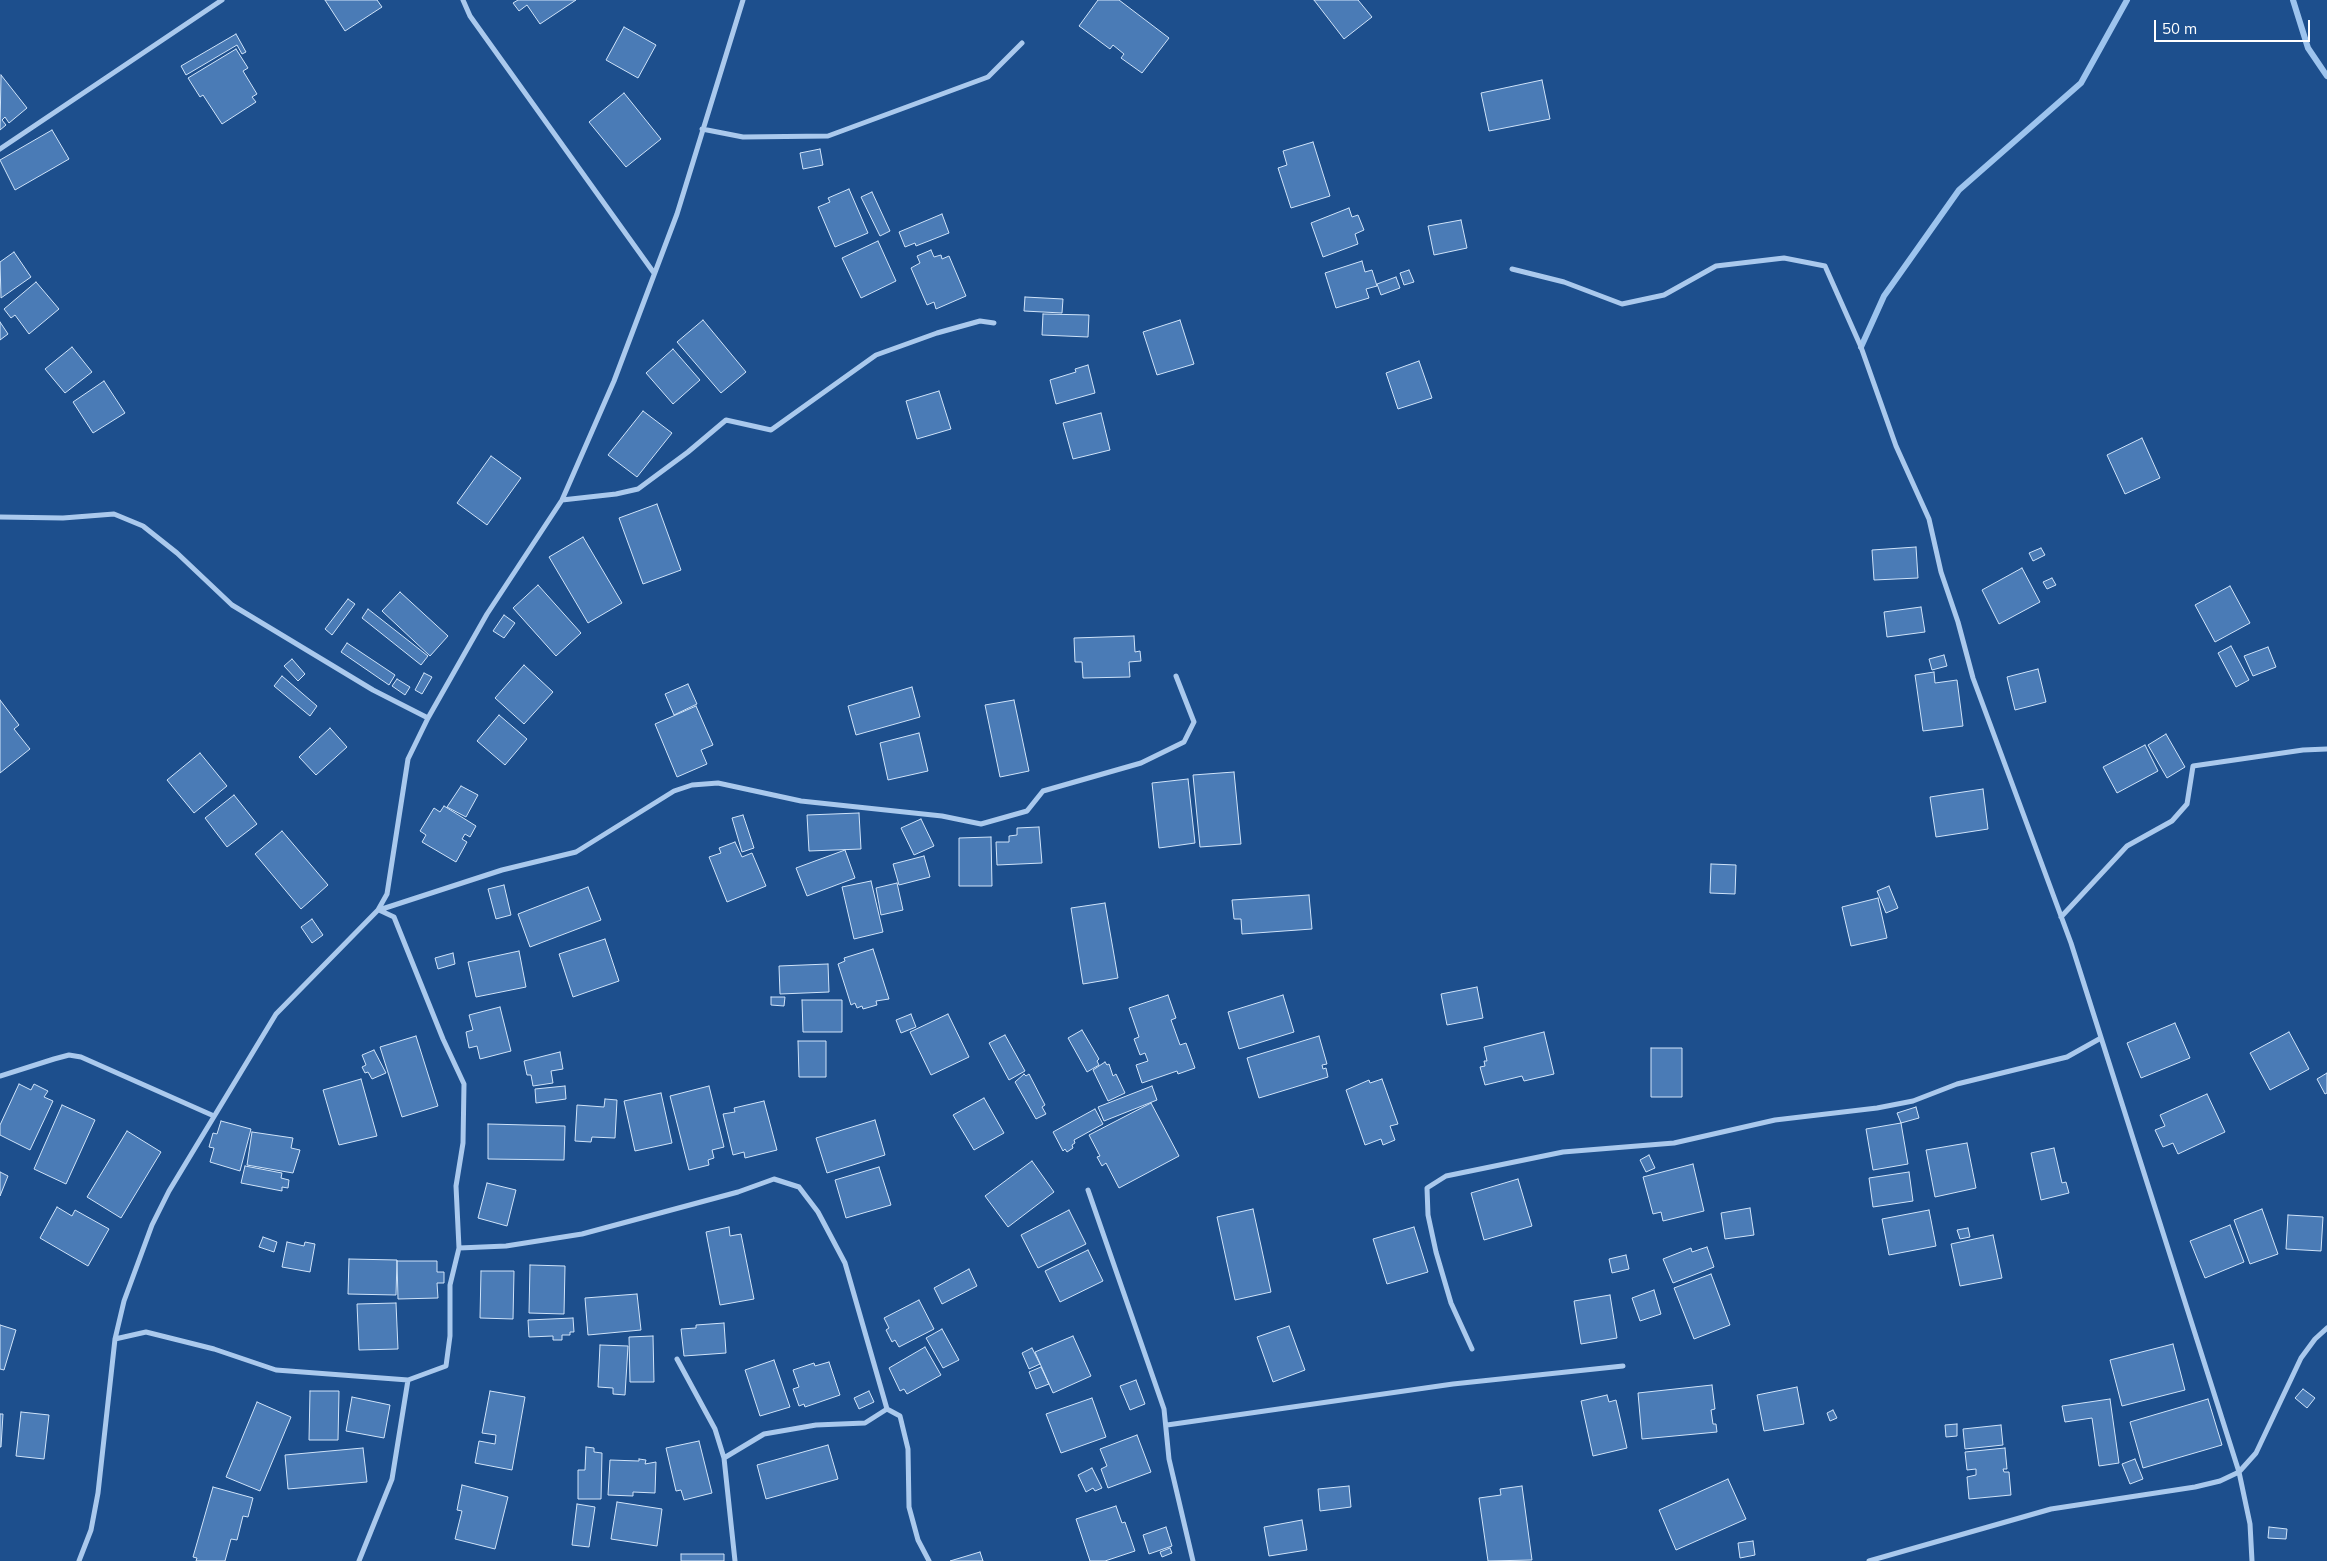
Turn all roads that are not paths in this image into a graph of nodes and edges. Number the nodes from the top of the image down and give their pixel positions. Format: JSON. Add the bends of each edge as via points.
{"nodes":[{"id":1,"x":222,"y":0,"type":"edge"},
{"id":2,"x":463,"y":0,"type":"edge"},
{"id":3,"x":742,"y":0,"type":"edge"},
{"id":4,"x":1022,"y":43,"type":"dead end"},
{"id":5,"x":702,"y":129,"type":"junction"},
{"id":6,"x":0,"y":149,"type":"edge"},
{"id":7,"x":1512,"y":269,"type":"dead end"},
{"id":8,"x":654,"y":273,"type":"junction"},
{"id":9,"x":994,"y":323,"type":"dead end"},
{"id":10,"x":562,"y":500,"type":"junction"},
{"id":11,"x":0,"y":517,"type":"edge"},
{"id":12,"x":1176,"y":676,"type":"dead end"},
{"id":13,"x":428,"y":718,"type":"junction"},
{"id":14,"x":2327,"y":749,"type":"edge"},
{"id":15,"x":378,"y":910,"type":"junction"},
{"id":16,"x":2061,"y":917,"type":"junction"},
{"id":17,"x":2101,"y":1038,"type":"junction"},
{"id":18,"x":0,"y":1076,"type":"edge"},
{"id":19,"x":214,"y":1116,"type":"junction"},
{"id":20,"x":1088,"y":1190,"type":"dead end"},
{"id":21,"x":460,"y":1248,"type":"junction"},
{"id":22,"x":2327,"y":1328,"type":"edge"},
{"id":23,"x":115,"y":1339,"type":"junction"},
{"id":24,"x":1472,"y":1349,"type":"dead end"},
{"id":25,"x":678,"y":1360,"type":"dead end"},
{"id":26,"x":1623,"y":1366,"type":"dead end"},
{"id":27,"x":408,"y":1380,"type":"junction"},
{"id":28,"x":887,"y":1409,"type":"junction"},
{"id":29,"x":1167,"y":1425,"type":"junction"},
{"id":30,"x":724,"y":1458,"type":"junction"},
{"id":31,"x":2239,"y":1472,"type":"junction"},
{"id":32,"x":79,"y":1561,"type":"edge"},
{"id":33,"x":359,"y":1561,"type":"edge"},
{"id":34,"x":735,"y":1561,"type":"edge"},
{"id":35,"x":929,"y":1561,"type":"edge"},
{"id":36,"x":1193,"y":1561,"type":"edge"},
{"id":37,"x":1869,"y":1561,"type":"edge"},
{"id":38,"x":2252,"y":1561,"type":"edge"}],
"edges":[{"from":1,"to":6,"type":"street"},
{"from":2,"to":8,"type":"street","via":[[470,16]]},
{"from":3,"to":5,"type":"street"},
{"from":4,"to":5,"type":"street","via":[[988,77],[828,136],[742,137]]},
{"from":5,"to":8,"type":"street","via":[[677,214]]},
{"from":7,"to":16,"type":"street","via":[[1564,282],[1622,304],[1664,295],[1716,266],[1784,258],[1825,266],[1861,347],[1896,446],[1930,519],[1941,572],[1973,678]]},
{"from":8,"to":10,"type":"street","via":[[614,381]]},
{"from":9,"to":10,"type":"street","via":[[980,321],[876,355],[771,430],[726,420],[638,489]]},
{"from":10,"to":13,"type":"street","via":[[488,614]]},
{"from":11,"to":13,"type":"street","via":[[63,518],[114,514],[144,526],[232,605],[373,690]]},
{"from":12,"to":15,"type":"street","via":[[1194,722],[1184,742],[1141,763],[1043,791],[1026,811],[990,822],[982,824],[942,816],[801,801],[718,783],[692,785],[674,792],[576,852],[502,870]]},
{"from":13,"to":15,"type":"street","via":[[408,759],[387,894]]},
{"from":14,"to":16,"type":"street","via":[[2193,766],[2187,804],[2172,820],[2127,846]]},
{"from":15,"to":19,"type":"street","via":[[276,1014]]},
{"from":15,"to":21,"type":"street","via":[[394,917],[464,1084],[463,1143],[456,1186]]},
{"from":16,"to":17,"type":"street"},
{"from":17,"to":24,"type":"street","via":[[2067,1057],[1957,1084],[1912,1101],[1775,1120],[1674,1143],[1563,1152],[1446,1176],[1427,1188],[1428,1215],[1451,1303]]},
{"from":17,"to":31,"type":"street"},
{"from":18,"to":19,"type":"street","via":[[70,1055],[81,1057]]},
{"from":19,"to":23,"type":"street","via":[[169,1190],[152,1225],[124,1301]]},
{"from":20,"to":29,"type":"street"},
{"from":21,"to":27,"type":"street","via":[[450,1285],[450,1336],[446,1366]]},
{"from":21,"to":28,"type":"street","via":[[506,1246],[582,1234],[738,1192],[774,1179],[798,1186],[818,1212],[845,1263]]},
{"from":22,"to":31,"type":"street","via":[[2301,1358],[2256,1453]]},
{"from":23,"to":27,"type":"street","via":[[146,1332],[214,1349],[276,1370]]},
{"from":23,"to":32,"type":"street","via":[[98,1493],[91,1530]]},
{"from":25,"to":30,"type":"street","via":[[714,1429]]},
{"from":26,"to":29,"type":"street","via":[[1453,1384]]},
{"from":27,"to":33,"type":"street","via":[[392,1479]]},
{"from":28,"to":30,"type":"street","via":[[866,1423],[816,1425],[764,1434]]},
{"from":28,"to":35,"type":"street","via":[[900,1416],[908,1449],[909,1507],[918,1540]]},
{"from":29,"to":36,"type":"street","via":[[1169,1459]]},
{"from":30,"to":34,"type":"street"},
{"from":31,"to":37,"type":"street","via":[[2195,1487],[2051,1508]]},
{"from":31,"to":38,"type":"street","via":[[2250,1524]]}]}
